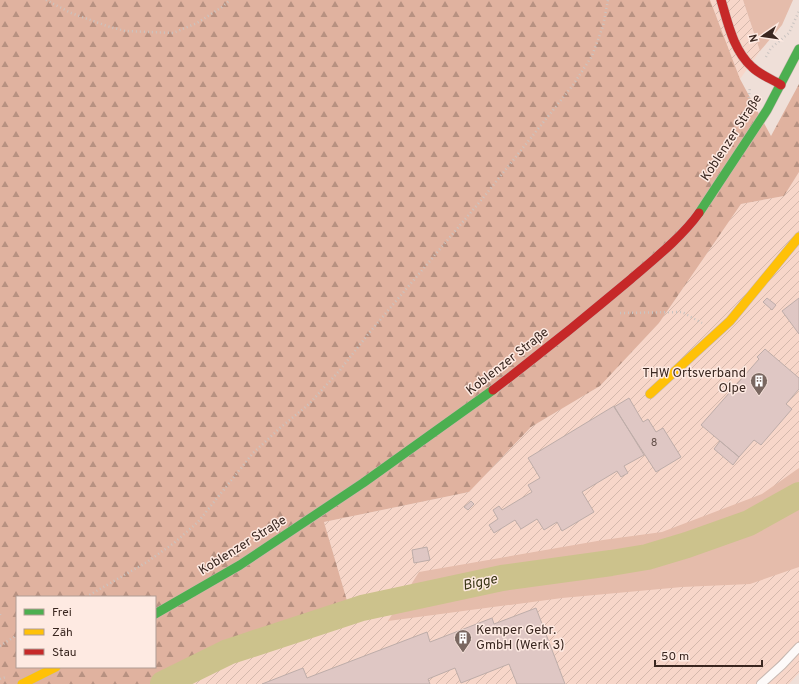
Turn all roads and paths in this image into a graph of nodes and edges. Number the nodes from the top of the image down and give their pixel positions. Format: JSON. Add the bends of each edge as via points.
{"nodes":[{"id":1,"x":46,"y":0,"type":"edge"},
{"id":2,"x":230,"y":0,"type":"edge"},
{"id":3,"x":608,"y":0,"type":"edge"},
{"id":4,"x":721,"y":0,"type":"edge"},
{"id":5,"x":799,"y":11,"type":"edge"},
{"id":6,"x":799,"y":49,"type":"edge"},
{"id":7,"x":757,"y":70,"type":"junction"},
{"id":8,"x":781,"y":85,"type":"junction"},
{"id":9,"x":747,"y":111,"type":"dead end"},
{"id":10,"x":799,"y":237,"type":"edge"},
{"id":11,"x":615,"y":313,"type":"dead end"},
{"id":12,"x":718,"y":332,"type":"junction"},
{"id":13,"x":650,"y":394,"type":"dead end"},
{"id":14,"x":88,"y":596,"type":"edge"},
{"id":15,"x":156,"y":613,"type":"edge"},
{"id":16,"x":16,"y":636,"type":"edge"},
{"id":17,"x":0,"y":646,"type":"edge"},
{"id":18,"x":799,"y":647,"type":"edge"},
{"id":19,"x":54,"y":668,"type":"edge"},
{"id":20,"x":22,"y":684,"type":"edge"},
{"id":21,"x":761,"y":684,"type":"edge"}],
"edges":[{"from":1,"to":2,"type":"path","via":[[71,13],[125,31],[173,33],[197,23]]},
{"from":3,"to":14,"type":"path","via":[[603,26],[592,56],[573,85],[340,370],[310,404],[253,453],[198,522],[147,562]]},
{"from":4,"to":7,"type":"main road","via":[[735,45],[744,59]]},
{"from":5,"to":7,"type":"path","via":[[788,33],[771,48]]},
{"from":6,"to":8,"type":"main road","name":"Koblenzer Straße"},
{"from":7,"to":8,"type":"main road"},
{"from":7,"to":9,"type":"path","via":[[750,82]]},
{"from":8,"to":15,"type":"main road","name":"Koblenzer Straße","via":[[755,130],[692,222],[651,262],[593,312],[474,405],[363,483],[240,565]]},
{"from":10,"to":12,"type":"main road"},
{"from":11,"to":12,"type":"path","via":[[682,312]]},
{"from":12,"to":13,"type":"main road"},
{"from":16,"to":17,"type":"path"},
{"from":18,"to":21,"type":"lane"},
{"from":19,"to":20,"type":"main road"}]}
